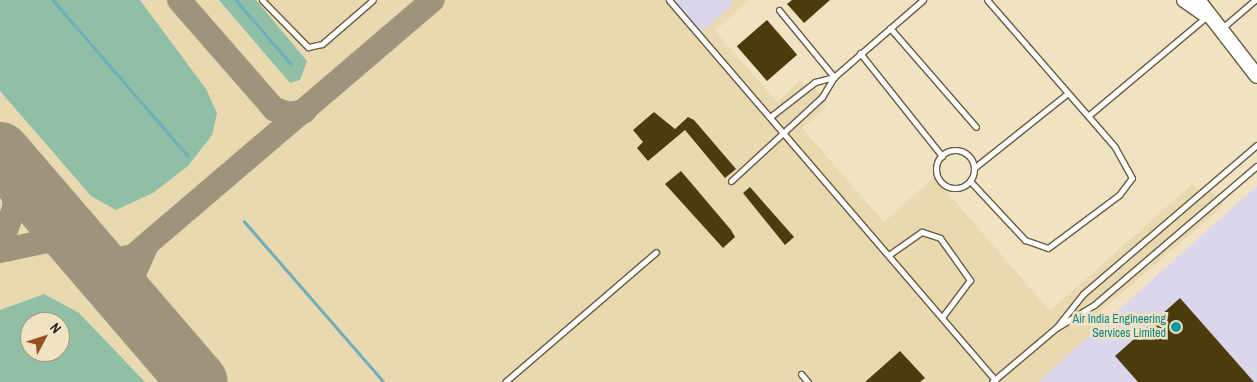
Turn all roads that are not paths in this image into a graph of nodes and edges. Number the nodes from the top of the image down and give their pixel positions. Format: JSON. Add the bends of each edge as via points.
{"nodes":[{"id":1,"x":262,"y":0,"type":"edge"},
{"id":2,"x":373,"y":0,"type":"edge"},
{"id":3,"x":669,"y":0,"type":"edge"},
{"id":4,"x":923,"y":0,"type":"edge"},
{"id":5,"x":987,"y":0,"type":"edge"},
{"id":6,"x":1184,"y":0,"type":"edge"},
{"id":7,"x":1198,"y":0,"type":"edge"},
{"id":8,"x":1255,"y":0,"type":"edge"},
{"id":9,"x":779,"y":10,"type":"dead end"},
{"id":10,"x":1206,"y":16,"type":"junction"},
{"id":11,"x":890,"y":28,"type":"junction"},
{"id":12,"x":1218,"y":30,"type":"junction"},
{"id":13,"x":860,"y":53,"type":"junction"},
{"id":14,"x":1257,"y":76,"type":"edge"},
{"id":15,"x":834,"y":77,"type":"junction"},
{"id":16,"x":1068,"y":94,"type":"junction"},
{"id":17,"x":1088,"y":116,"type":"junction"},
{"id":18,"x":770,"y":117,"type":"junction"},
{"id":19,"x":976,"y":127,"type":"dead end"},
{"id":20,"x":785,"y":134,"type":"junction"},
{"id":21,"x":1257,"y":145,"type":"edge"},
{"id":22,"x":942,"y":156,"type":"junction"},
{"id":23,"x":1257,"y":166,"type":"edge"},
{"id":24,"x":974,"y":168,"type":"junction"},
{"id":25,"x":970,"y":180,"type":"junction"},
{"id":26,"x":731,"y":181,"type":"dead end"},
{"id":27,"x":656,"y":252,"type":"dead end"},
{"id":28,"x":890,"y":254,"type":"junction"},
{"id":29,"x":943,"y":316,"type":"junction"},
{"id":30,"x":1056,"y":328,"type":"junction"},
{"id":31,"x":801,"y":374,"type":"dead end"},
{"id":32,"x":994,"y":381,"type":"edge"},
{"id":33,"x":505,"y":382,"type":"edge"},
{"id":34,"x":808,"y":382,"type":"edge"}],
"edges":[{"from":1,"to":2,"type":"lane","via":[[296,41],[308,47],[322,44]]},
{"from":3,"to":18,"type":"lane"},
{"from":4,"to":11,"type":"lane"},
{"from":5,"to":16,"type":"lane"},
{"from":6,"to":10,"type":"street"},
{"from":7,"to":10,"type":"street"},
{"from":8,"to":12,"type":"lane"},
{"from":9,"to":15,"type":"lane"},
{"from":10,"to":12,"type":"street"},
{"from":10,"to":17,"type":"lane"},
{"from":11,"to":13,"type":"lane"},
{"from":11,"to":19,"type":"lane"},
{"from":12,"to":14,"type":"street"},
{"from":13,"to":15,"type":"lane"},
{"from":13,"to":22,"type":"lane"},
{"from":15,"to":18,"type":"lane","via":[[815,82]]},
{"from":15,"to":20,"type":"lane","via":[[822,97]]},
{"from":16,"to":17,"type":"lane"},
{"from":16,"to":24,"type":"lane"},
{"from":17,"to":25,"type":"lane","via":[[1126,162],[1131,183],[1056,245],[1038,247],[1025,240]]},
{"from":18,"to":20,"type":"lane"},
{"from":20,"to":26,"type":"lane"},
{"from":20,"to":28,"type":"lane"},
{"from":21,"to":30,"type":"lane","via":[[1083,294]]},
{"from":22,"to":24,"type":"lane","via":[[962,152]]},
{"from":22,"to":25,"type":"lane","via":[[937,168],[941,181],[952,188]]},
{"from":23,"to":30,"type":"lane","via":[[1094,306]]},
{"from":24,"to":25,"type":"lane"},
{"from":27,"to":33,"type":"lane"},
{"from":28,"to":29,"type":"lane"},
{"from":28,"to":29,"type":"lane","via":[[922,232],[940,238],[970,280]]},
{"from":29,"to":32,"type":"lane"},
{"from":30,"to":32,"type":"lane"},
{"from":31,"to":34,"type":"lane"}]}
